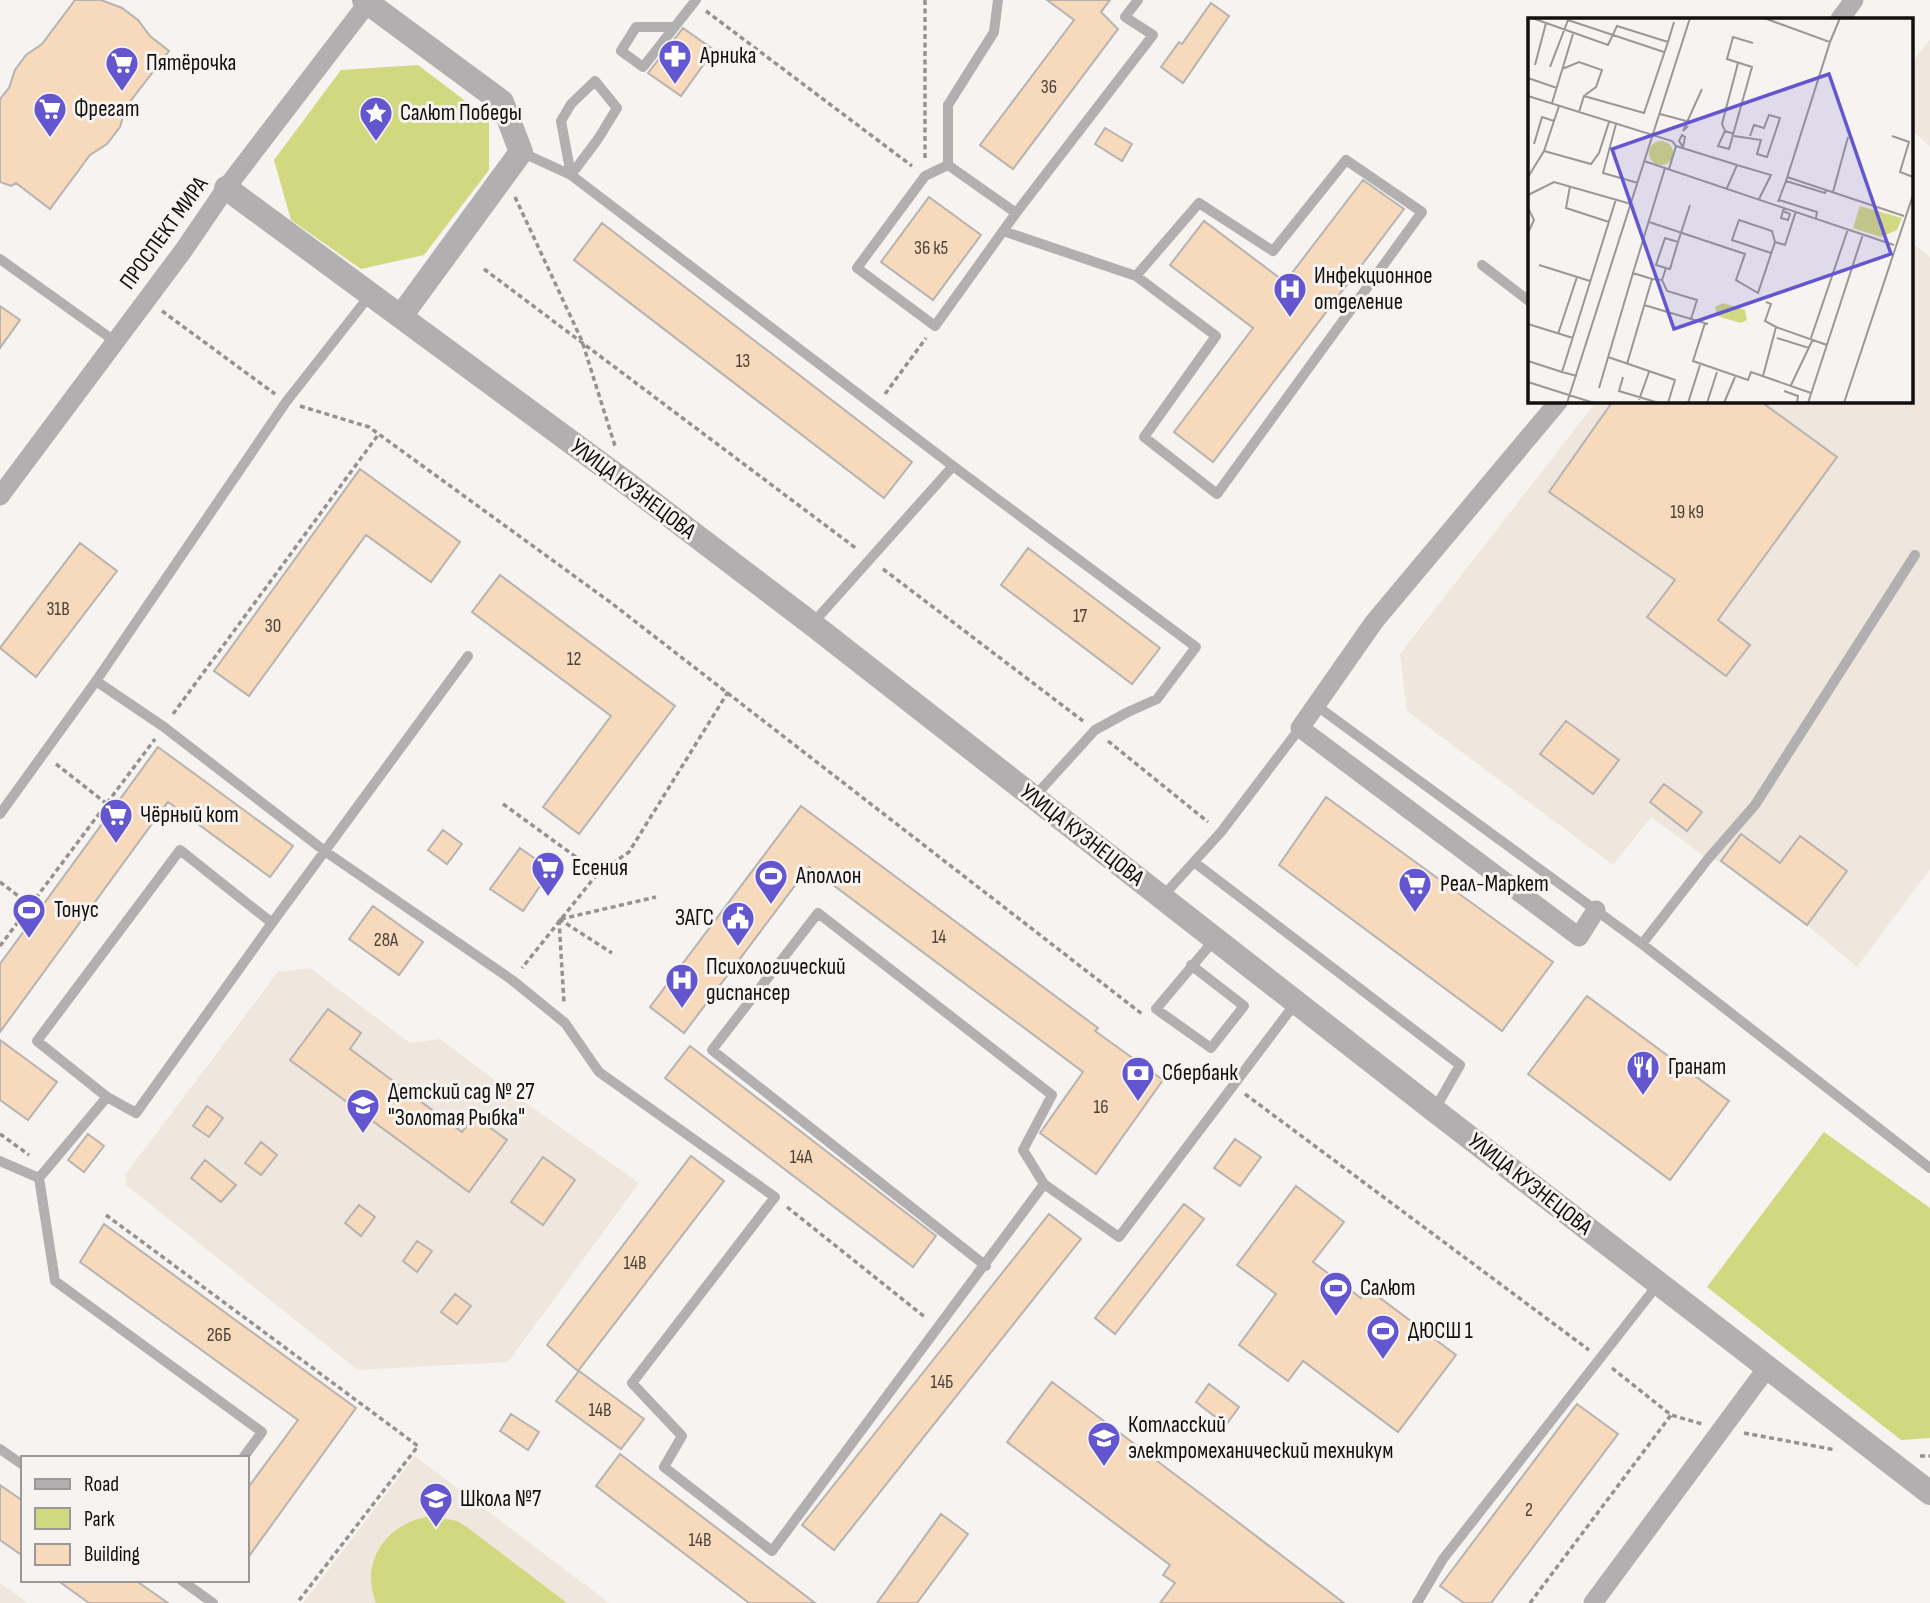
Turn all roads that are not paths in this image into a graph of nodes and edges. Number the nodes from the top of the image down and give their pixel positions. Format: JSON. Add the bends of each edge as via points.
{"nodes":[{"id":1,"x":998,"y":0,"type":"edge"},
{"id":2,"x":1138,"y":0,"type":"edge"},
{"id":3,"x":1854,"y":0,"type":"edge"},
{"id":4,"x":367,"y":1,"type":"edge"},
{"id":5,"x":693,"y":1,"type":"edge"},
{"id":6,"x":1841,"y":18,"type":"edge"},
{"id":7,"x":674,"y":27,"type":"junction"},
{"id":8,"x":522,"y":152,"type":"junction"},
{"id":9,"x":948,"y":165,"type":"junction"},
{"id":10,"x":571,"y":175,"type":"junction"},
{"id":11,"x":226,"y":188,"type":"junction"},
{"id":12,"x":1016,"y":213,"type":"junction"},
{"id":13,"x":1003,"y":231,"type":"junction"},
{"id":14,"x":0,"y":259,"type":"edge"},
{"id":15,"x":1482,"y":265,"type":"dead end"},
{"id":16,"x":1136,"y":276,"type":"junction"},
{"id":17,"x":370,"y":295,"type":"junction"},
{"id":18,"x":1528,"y":301,"type":"edge"},
{"id":19,"x":401,"y":316,"type":"junction"},
{"id":20,"x":116,"y":342,"type":"junction"},
{"id":21,"x":1558,"y":402,"type":"edge"},
{"id":22,"x":953,"y":466,"type":"junction"},
{"id":23,"x":2,"y":491,"type":"edge"},
{"id":24,"x":1915,"y":555,"type":"dead end"},
{"id":25,"x":812,"y":624,"type":"junction"},
{"id":26,"x":468,"y":656,"type":"dead end"},
{"id":27,"x":96,"y":681,"type":"junction"},
{"id":28,"x":1317,"y":706,"type":"junction"},
{"id":29,"x":1300,"y":728,"type":"junction"},
{"id":30,"x":1034,"y":797,"type":"junction"},
{"id":31,"x":0,"y":814,"type":"edge"},
{"id":32,"x":326,"y":852,"type":"junction"},
{"id":33,"x":1195,"y":862,"type":"junction"},
{"id":34,"x":1161,"y":898,"type":"junction"},
{"id":35,"x":1596,"y":910,"type":"junction"},
{"id":36,"x":272,"y":923,"type":"junction"},
{"id":37,"x":1215,"y":939,"type":"junction"},
{"id":38,"x":1642,"y":944,"type":"junction"},
{"id":39,"x":1191,"y":965,"type":"junction"},
{"id":40,"x":1297,"y":1001,"type":"junction"},
{"id":41,"x":107,"y":1097,"type":"junction"},
{"id":42,"x":1434,"y":1110,"type":"junction"},
{"id":43,"x":0,"y":1161,"type":"edge"},
{"id":44,"x":1930,"y":1168,"type":"edge"},
{"id":45,"x":39,"y":1178,"type":"junction"},
{"id":46,"x":1045,"y":1184,"type":"junction"},
{"id":47,"x":986,"y":1266,"type":"junction"},
{"id":48,"x":1659,"y":1283,"type":"junction"},
{"id":49,"x":1767,"y":1368,"type":"junction"},
{"id":50,"x":0,"y":1449,"type":"edge"},
{"id":51,"x":244,"y":1456,"type":"edge"},
{"id":52,"x":21,"y":1464,"type":"edge"},
{"id":53,"x":1930,"y":1493,"type":"edge"},
{"id":54,"x":184,"y":1582,"type":"edge"},
{"id":55,"x":212,"y":1603,"type":"edge"},
{"id":56,"x":1417,"y":1603,"type":"edge"},
{"id":57,"x":1593,"y":1603,"type":"edge"}],
"edges":[{"from":1,"to":9,"type":"lane","via":[[994,32],[948,105]]},
{"from":2,"to":12,"type":"lane","via":[[1125,17],[1153,35]]},
{"from":3,"to":6,"type":"street"},
{"from":4,"to":8,"type":"street","via":[[502,102]]},
{"from":4,"to":11,"type":"street","name":"ПРОСПЕКТ МИРА"},
{"from":5,"to":7,"type":"lane"},
{"from":7,"to":7,"type":"lane","via":[[643,67],[621,51],[636,27]]},
{"from":8,"to":10,"type":"lane"},
{"from":8,"to":19,"type":"street"},
{"from":9,"to":12,"type":"lane"},
{"from":9,"to":13,"type":"lane","via":[[925,176],[857,268],[935,326]]},
{"from":10,"to":10,"type":"lane","via":[[561,121],[595,81],[617,108]]},
{"from":10,"to":22,"type":"lane"},
{"from":11,"to":17,"type":"street","name":"УЛИЦА КУЗНЕЦОВА"},
{"from":11,"to":20,"type":"street","name":"ПРОСПЕКТ МИРА"},
{"from":12,"to":13,"type":"lane"},
{"from":13,"to":16,"type":"lane"},
{"from":14,"to":20,"type":"lane"},
{"from":15,"to":18,"type":"lane"},
{"from":16,"to":16,"type":"lane","via":[[1216,335],[1144,437],[1217,494],[1422,212],[1346,160],[1273,251],[1199,203]]},
{"from":17,"to":19,"type":"street","name":"УЛИЦА КУЗНЕЦОВА"},
{"from":17,"to":27,"type":"lane","via":[[286,402]]},
{"from":19,"to":25,"type":"street","name":"УЛИЦА КУЗНЕЦОВА"},
{"from":20,"to":23,"type":"street","name":"ПРОСПЕКТ МИРА"},
{"from":21,"to":28,"type":"street","via":[[1374,622]]},
{"from":22,"to":25,"type":"lane"},
{"from":22,"to":30,"type":"lane","via":[[1196,647],[1157,699],[1095,730]]},
{"from":24,"to":38,"type":"lane","via":[[1755,805]]},
{"from":25,"to":30,"type":"street","name":"УЛИЦА КУЗНЕЦОВА"},
{"from":26,"to":32,"type":"lane"},
{"from":27,"to":31,"type":"lane"},
{"from":27,"to":32,"type":"lane","via":[[164,727]]},
{"from":28,"to":29,"type":"street"},
{"from":28,"to":35,"type":"lane"},
{"from":29,"to":33,"type":"lane"},
{"from":29,"to":35,"type":"street","via":[[1579,937]]},
{"from":30,"to":34,"type":"street","name":"УЛИЦА КУЗНЕЦОВА"},
{"from":32,"to":36,"type":"lane"},
{"from":32,"to":47,"type":"lane","via":[[512,980],[565,1023],[600,1072],[775,1198],[632,1383],[682,1436],[664,1467],[772,1551]]},
{"from":33,"to":34,"type":"lane"},
{"from":33,"to":42,"type":"lane","via":[[1460,1065]]},
{"from":34,"to":37,"type":"street","name":"УЛИЦА КУЗНЕЦОВА"},
{"from":35,"to":38,"type":"lane"},
{"from":36,"to":41,"type":"lane","via":[[136,1113]]},
{"from":36,"to":41,"type":"lane","via":[[180,850],[37,1041]]},
{"from":37,"to":39,"type":"lane"},
{"from":37,"to":40,"type":"street","name":"УЛИЦА КУЗНЕЦОВА"},
{"from":38,"to":44,"type":"lane"},
{"from":39,"to":39,"type":"lane","via":[[1244,1006],[1211,1048],[1156,1009]]},
{"from":40,"to":42,"type":"street","name":"УЛИЦА КУЗНЕЦОВА"},
{"from":40,"to":46,"type":"lane","via":[[1119,1237]]},
{"from":41,"to":45,"type":"lane"},
{"from":42,"to":48,"type":"street","name":"УЛИЦА КУЗНЕЦОВА"},
{"from":43,"to":45,"type":"lane"},
{"from":45,"to":51,"type":"lane","via":[[55,1281],[262,1432]]},
{"from":46,"to":47,"type":"lane"},
{"from":46,"to":47,"type":"lane","via":[[1023,1150],[1052,1095],[818,914],[712,1051]]},
{"from":48,"to":49,"type":"street","name":"УЛИЦА КУЗНЕЦОВА"},
{"from":48,"to":56,"type":"lane","via":[[1443,1559]]},
{"from":49,"to":53,"type":"street","name":"УЛИЦА КУЗНЕЦОВА"},
{"from":49,"to":57,"type":"street"},
{"from":50,"to":52,"type":"lane"},
{"from":54,"to":55,"type":"lane"}]}
